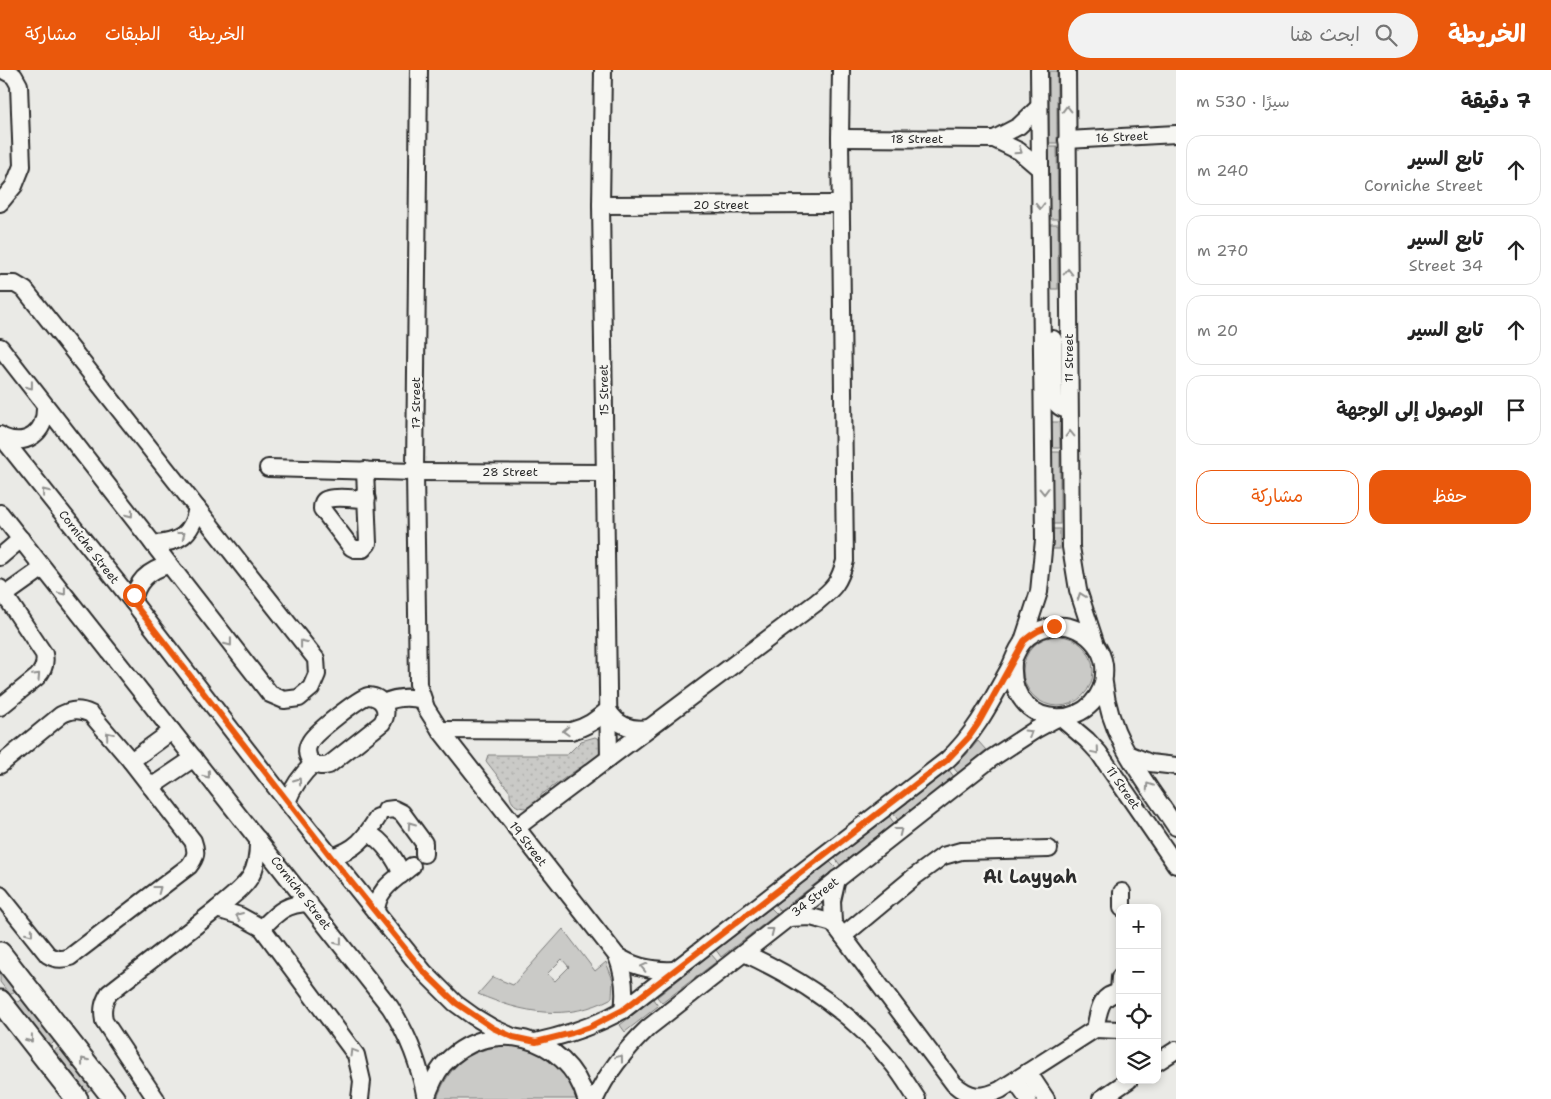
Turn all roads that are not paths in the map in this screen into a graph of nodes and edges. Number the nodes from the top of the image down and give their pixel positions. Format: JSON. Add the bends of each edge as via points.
{"nodes":[{"id":1,"x":3,"y":70,"type":"edge"},
{"id":2,"x":419,"y":70,"type":"edge"},
{"id":3,"x":603,"y":70,"type":"edge"},
{"id":4,"x":840,"y":70,"type":"edge"},
{"id":5,"x":1039,"y":70,"type":"edge"},
{"id":6,"x":1066,"y":70,"type":"edge"},
{"id":7,"x":1039,"y":107,"type":"junction"},
{"id":8,"x":1176,"y":134,"type":"edge"},
{"id":9,"x":840,"y":138,"type":"junction"},
{"id":10,"x":994,"y":139,"type":"junction"},
{"id":11,"x":1067,"y":140,"type":"junction"},
{"id":12,"x":1040,"y":169,"type":"junction"},
{"id":13,"x":0,"y":203,"type":"edge"},
{"id":14,"x":840,"y":204,"type":"junction"},
{"id":15,"x":601,"y":205,"type":"junction"},
{"id":16,"x":0,"y":284,"type":"edge"},
{"id":17,"x":1041,"y":302,"type":"junction"},
{"id":18,"x":0,"y":348,"type":"edge"},
{"id":19,"x":45,"y":406,"type":"junction"},
{"id":20,"x":1069,"y":409,"type":"junction"},
{"id":21,"x":1,"y":436,"type":"edge"},
{"id":22,"x":268,"y":468,"type":"dead end"},
{"id":23,"x":365,"y":470,"type":"junction"},
{"id":24,"x":415,"y":472,"type":"junction"},
{"id":25,"x":605,"y":473,"type":"junction"},
{"id":26,"x":367,"y":499,"type":"dead end"},
{"id":27,"x":197,"y":508,"type":"junction"},
{"id":28,"x":0,"y":513,"type":"edge"},
{"id":29,"x":21,"y":539,"type":"junction"},
{"id":30,"x":153,"y":544,"type":"junction"},
{"id":31,"x":0,"y":557,"type":"edge"},
{"id":32,"x":169,"y":565,"type":"junction"},
{"id":33,"x":43,"y":568,"type":"junction"},
{"id":34,"x":3,"y":592,"type":"edge"},
{"id":35,"x":133,"y":602,"type":"junction"},
{"id":36,"x":1024,"y":641,"type":"junction"},
{"id":37,"x":1094,"y":642,"type":"junction"},
{"id":38,"x":1013,"y":663,"type":"junction"},
{"id":39,"x":1104,"y":683,"type":"junction"},
{"id":40,"x":423,"y":700,"type":"junction"},
{"id":41,"x":383,"y":702,"type":"junction"},
{"id":42,"x":0,"y":707,"type":"edge"},
{"id":43,"x":608,"y":710,"type":"junction"},
{"id":44,"x":1059,"y":718,"type":"junction"},
{"id":45,"x":648,"y":728,"type":"junction"},
{"id":46,"x":440,"y":730,"type":"junction"},
{"id":47,"x":172,"y":731,"type":"junction"},
{"id":48,"x":1126,"y":753,"type":"junction"},
{"id":49,"x":194,"y":758,"type":"junction"},
{"id":50,"x":609,"y":758,"type":"junction"},
{"id":51,"x":131,"y":762,"type":"junction"},
{"id":52,"x":314,"y":764,"type":"junction"},
{"id":53,"x":0,"y":765,"type":"edge"},
{"id":54,"x":1176,"y":766,"type":"edge"},
{"id":55,"x":151,"y":787,"type":"junction"},
{"id":56,"x":287,"y":802,"type":"junction"},
{"id":57,"x":1176,"y":816,"type":"edge"},
{"id":58,"x":1176,"y":826,"type":"edge"},
{"id":59,"x":516,"y":828,"type":"junction"},
{"id":60,"x":368,"y":833,"type":"junction"},
{"id":61,"x":258,"y":839,"type":"junction"},
{"id":62,"x":1049,"y":849,"type":"dead end"},
{"id":63,"x":424,"y":854,"type":"dead end"},
{"id":64,"x":331,"y":857,"type":"junction"},
{"id":65,"x":1176,"y":865,"type":"edge"},
{"id":66,"x":838,"y":879,"type":"junction"},
{"id":67,"x":0,"y":895,"type":"edge"},
{"id":68,"x":309,"y":903,"type":"junction"},
{"id":69,"x":216,"y":909,"type":"junction"},
{"id":70,"x":376,"y":912,"type":"junction"},
{"id":71,"x":788,"y":918,"type":"junction"},
{"id":72,"x":262,"y":928,"type":"junction"},
{"id":73,"x":838,"y":930,"type":"junction"},
{"id":74,"x":0,"y":953,"type":"edge"},
{"id":75,"x":744,"y":953,"type":"junction"},
{"id":76,"x":617,"y":956,"type":"junction"},
{"id":77,"x":674,"y":970,"type":"junction"},
{"id":78,"x":1116,"y":993,"type":"edge"},
{"id":79,"x":0,"y":1001,"type":"edge"},
{"id":80,"x":623,"y":1010,"type":"junction"},
{"id":81,"x":1095,"y":1029,"type":"junction"},
{"id":82,"x":1116,"y":1030,"type":"edge"},
{"id":83,"x":513,"y":1037,"type":"junction"},
{"id":84,"x":536,"y":1042,"type":"junction"},
{"id":85,"x":1176,"y":1050,"type":"edge"},
{"id":86,"x":1161,"y":1059,"type":"edge"},
{"id":87,"x":1022,"y":1076,"type":"junction"},
{"id":88,"x":1123,"y":1084,"type":"edge"},
{"id":89,"x":77,"y":1099,"type":"edge"},
{"id":90,"x":114,"y":1099,"type":"edge"},
{"id":91,"x":156,"y":1099,"type":"edge"},
{"id":92,"x":360,"y":1099,"type":"edge"},
{"id":93,"x":426,"y":1099,"type":"edge"},
{"id":94,"x":586,"y":1099,"type":"edge"},
{"id":95,"x":595,"y":1099,"type":"edge"},
{"id":96,"x":917,"y":1099,"type":"edge"},
{"id":97,"x":1028,"y":1099,"type":"edge"},
{"id":98,"x":1046,"y":1099,"type":"edge"},
{"id":99,"x":1101,"y":1099,"type":"edge"}],
"edges":[{"from":1,"to":13,"type":"street","via":[[14,76],[19,85],[22,166],[14,186]]},
{"from":2,"to":24,"type":"street","name":"17 Street"},
{"from":3,"to":15,"type":"street","name":"15 Street"},
{"from":4,"to":9,"type":"street"},
{"from":5,"to":7,"type":"street"},
{"from":11,"to":6,"type":"street","name":"11 Street","one_way":true},
{"from":7,"to":10,"type":"street","name":"18 Street","via":[[1019,126]]},
{"from":7,"to":12,"type":"street"},
{"from":8,"to":11,"type":"street","name":"16 Street"},
{"from":9,"to":10,"type":"street","name":"18 Street"},
{"from":9,"to":14,"type":"street"},
{"from":10,"to":12,"type":"street","name":"18 Street","one_way":true,"via":[[1019,151]]},
{"from":20,"to":11,"type":"street","name":"11 Street","one_way":true},
{"from":12,"to":17,"type":"street","one_way":true},
{"from":14,"to":15,"type":"street","name":"20 Street"},
{"from":14,"to":45,"type":"street","via":[[844,561],[840,576],[833,588],[817,602]]},
{"from":15,"to":25,"type":"street","name":"15 Street"},
{"from":16,"to":27,"type":"street","via":[[15,284],[25,290]]},
{"from":17,"to":20,"type":"street","via":[[1053,326],[1054,399],[1058,406]]},
{"from":17,"to":36,"type":"street","one_way":true,"via":[[1043,557],[1039,592]]},
{"from":18,"to":19,"type":"street","one_way":true},
{"from":19,"to":21,"type":"street","via":[[44,422],[34,435],[18,441]]},
{"from":19,"to":30,"type":"street","one_way":true},
{"from":37,"to":20,"type":"street","name":"11 Street","one_way":true,"via":[[1072,561]]},
{"from":35,"to":21,"type":"street","name":"Corniche Street","one_way":true},
{"from":22,"to":23,"type":"street","name":"28 Street"},
{"from":23,"to":24,"type":"street","name":"28 Street"},
{"from":23,"to":26,"type":"street"},
{"from":24,"to":25,"type":"street","name":"28 Street"},
{"from":24,"to":40,"type":"street","name":"17 Street","via":[[418,684]]},
{"from":25,"to":43,"type":"street","name":"15 Street"},
{"from":30,"to":27,"type":"street","one_way":true,"via":[[174,541],[183,536],[195,519]]},
{"from":32,"to":27,"type":"street","one_way":true,"via":[[270,694],[284,700],[299,698],[311,688],[318,674],[316,659]]},
{"from":28,"to":29,"type":"street","name":"Corniche Street"},
{"from":29,"to":31,"type":"street"},
{"from":29,"to":33,"type":"street","name":"Corniche Street"},
{"from":30,"to":32,"type":"street"},
{"from":32,"to":35,"type":"street","via":[[144,577]]},
{"from":33,"to":34,"type":"street"},
{"from":33,"to":47,"type":"street","name":"Corniche Street","one_way":true},
{"from":42,"to":34,"type":"street","one_way":true,"via":[[42,672],[45,660]]},
{"from":35,"to":56,"type":"street","name":"Corniche Street"},
{"from":36,"to":37,"type":"street","via":[[1042,628],[1065,626],[1076,629]]},
{"from":36,"to":38,"type":"street"},
{"from":37,"to":39,"type":"street","via":[[1104,662]]},
{"from":38,"to":44,"type":"street","via":[[1014,686],[1026,705],[1035,712]]},
{"from":38,"to":77,"type":"street","via":[[978,724],[947,760]]},
{"from":39,"to":44,"type":"street","via":[[1092,703],[1077,713]]},
{"from":39,"to":48,"type":"street","name":"11 Street","via":[[1108,712]]},
{"from":40,"to":41,"type":"street","via":[[398,698]]},
{"from":40,"to":46,"type":"street","name":"17 Street"},
{"from":41,"to":52,"type":"street","via":[[386,713],[382,723],[333,762],[324,766]]},
{"from":41,"to":52,"type":"street","via":[[374,696],[363,697],[311,740],[307,750]]},
{"from":43,"to":45,"type":"street","via":[[624,726],[640,730]]},
{"from":43,"to":46,"type":"street","one_way":true,"via":[[584,728],[571,731]]},
{"from":43,"to":50,"type":"street","name":"15 Street"},
{"from":44,"to":65,"type":"street","name":"11 Street","one_way":true,"via":[[1099,753]]},
{"from":66,"to":44,"type":"street","name":"34 Street","one_way":true,"via":[[992,758]]},
{"from":45,"to":50,"type":"street"},
{"from":46,"to":59,"type":"street","name":"19 Street"},
{"from":47,"to":49,"type":"street","name":"Corniche Street"},
{"from":47,"to":51,"type":"street"},
{"from":48,"to":54,"type":"street","via":[[1150,763]]},
{"from":58,"to":48,"type":"street","name":"11 Street","one_way":true},
{"from":49,"to":55,"type":"street"},
{"from":49,"to":61,"type":"street","name":"Corniche Street","one_way":true},
{"from":50,"to":59,"type":"street"},
{"from":51,"to":53,"type":"street","one_way":true,"via":[[91,714],[76,710],[61,716]]},
{"from":51,"to":55,"type":"street"},
{"from":56,"to":52,"type":"street","one_way":true,"via":[[300,777]]},
{"from":67,"to":55,"type":"street","one_way":true,"via":[[48,955],[59,959],[70,957],[194,859],[196,850],[193,842]]},
{"from":56,"to":64,"type":"street","name":"Corniche Street"},
{"from":57,"to":58,"type":"street"},
{"from":59,"to":76,"type":"street","name":"19 Street"},
{"from":63,"to":60,"type":"street","one_way":true,"via":[[424,843],[402,813],[394,809],[382,814]]},
{"from":60,"to":64,"type":"street","via":[[350,850]]},
{"from":60,"to":70,"type":"street","via":[[380,841],[406,871],[382,891]]},
{"from":61,"to":68,"type":"street","name":"Corniche Street"},
{"from":61,"to":69,"type":"street","via":[[258,862],[251,877]]},
{"from":62,"to":73,"type":"street","via":[[961,851],[944,856]]},
{"from":64,"to":70,"type":"street","name":"Corniche Street"},
{"from":66,"to":71,"type":"street","name":"34 Street"},
{"from":66,"to":73,"type":"street","via":[[832,901]]},
{"from":68,"to":72,"type":"street","via":[[281,910]]},
{"from":68,"to":93,"type":"street","name":"Corniche Street","one_way":true,"via":[[401,1024],[417,1060]]},
{"from":72,"to":69,"type":"street","one_way":true,"via":[[240,916]]},
{"from":69,"to":91,"type":"street","via":[[108,993],[104,1002],[104,1021]]},
{"from":70,"to":83,"type":"street","name":"Corniche Street","via":[[439,988],[473,1016]]},
{"from":71,"to":73,"type":"street","via":[[812,917]]},
{"from":75,"to":71,"type":"street","name":"34 Street","one_way":true},
{"from":92,"to":72,"type":"street","one_way":true,"via":[[362,1081],[356,1055]]},
{"from":73,"to":87,"type":"street","via":[[964,1093],[988,1095]]},
{"from":90,"to":74,"type":"main road","one_way":true},
{"from":95,"to":75,"type":"street","name":"34 Street","one_way":true,"via":[[613,1067],[635,1040]]},
{"from":75,"to":96,"type":"street","via":[[792,977],[836,1007],[894,1064]]},
{"from":77,"to":76,"type":"street","name":"19 Street","one_way":true,"via":[[640,967]]},
{"from":76,"to":80,"type":"street","name":"19 Street","via":[[624,977]]},
{"from":77,"to":80,"type":"street"},
{"from":78,"to":81,"type":"street","via":[[1101,1003]]},
{"from":79,"to":89,"type":"main road","one_way":true},
{"from":80,"to":84,"type":"street","via":[[590,1027]]},
{"from":81,"to":82,"type":"street"},
{"from":81,"to":87,"type":"street"},
{"from":83,"to":84,"type":"street"},
{"from":83,"to":93,"type":"street","via":[[494,1037],[458,1052],[432,1081]]},
{"from":84,"to":94,"type":"street","via":[[550,1048],[573,1070]]},
{"from":85,"to":86,"type":"street"},
{"from":87,"to":97,"type":"street"},
{"from":87,"to":98,"type":"street"},
{"from":88,"to":99,"type":"street"}]}
